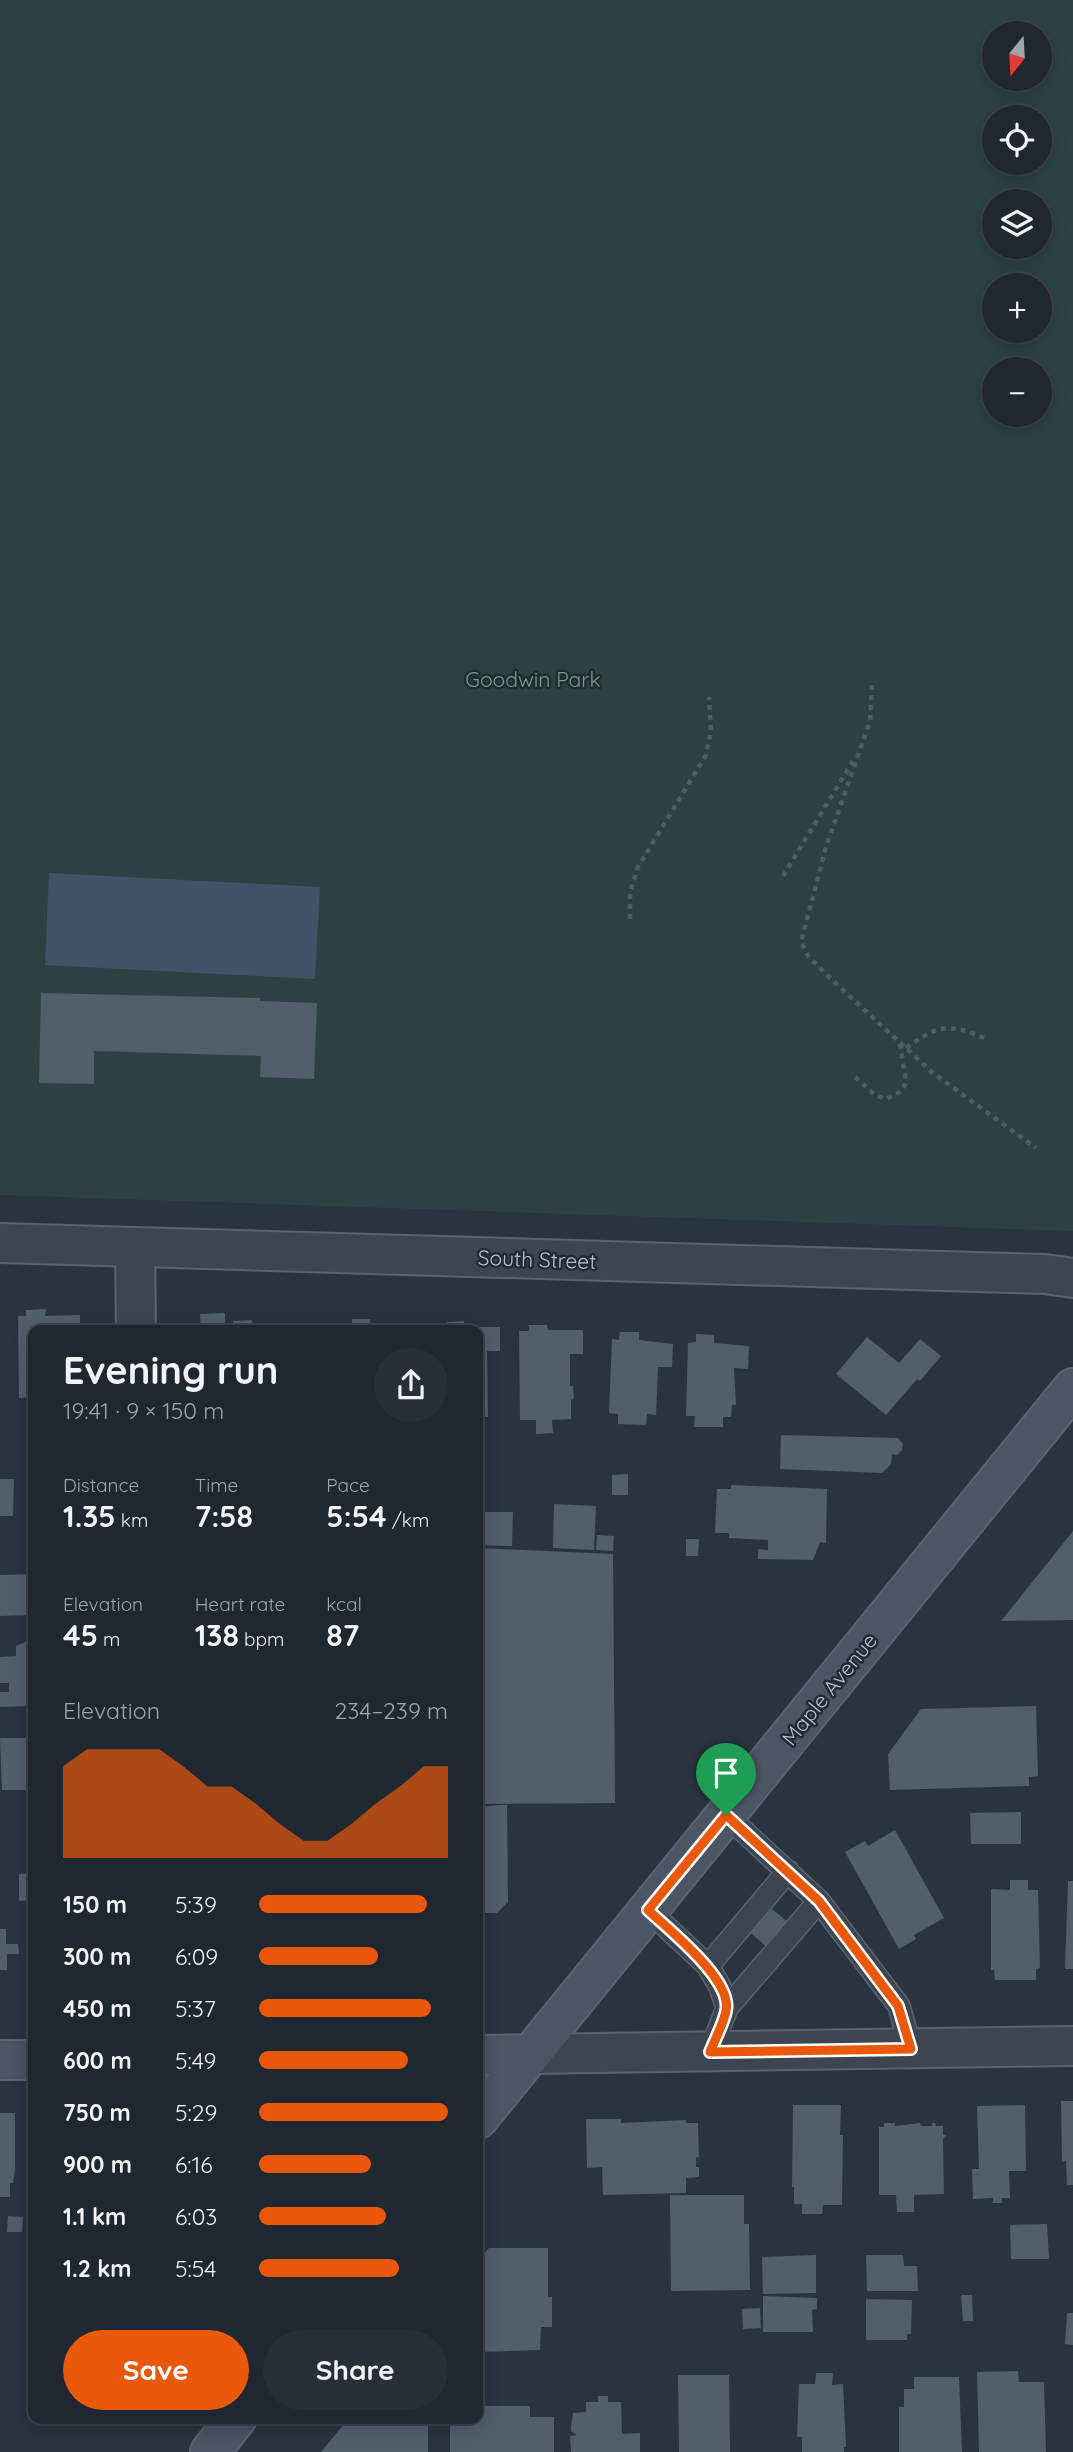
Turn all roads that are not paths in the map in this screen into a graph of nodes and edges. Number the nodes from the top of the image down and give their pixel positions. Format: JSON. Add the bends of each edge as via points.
{"nodes":[{"id":1,"x":0,"y":1243,"type":"edge"},
{"id":2,"x":135,"y":1247,"type":"junction"},
{"id":3,"x":1073,"y":1278,"type":"edge"},
{"id":4,"x":136,"y":1325,"type":"edge"},
{"id":5,"x":1073,"y":1388,"type":"edge"},
{"id":6,"x":726,"y":1815,"type":"junction"},
{"id":7,"x":788,"y":1871,"type":"junction"},
{"id":8,"x":819,"y":1901,"type":"junction"},
{"id":9,"x":648,"y":1910,"type":"junction"},
{"id":10,"x":708,"y":1966,"type":"junction"},
{"id":11,"x":727,"y":2008,"type":"junction"},
{"id":12,"x":1073,"y":2046,"type":"edge"},
{"id":13,"x":911,"y":2049,"type":"junction"},
{"id":14,"x":710,"y":2052,"type":"junction"},
{"id":15,"x":530,"y":2054,"type":"junction"},
{"id":16,"x":483,"y":2055,"type":"edge"},
{"id":17,"x":0,"y":2060,"type":"edge"},
{"id":18,"x":28,"y":2060,"type":"edge"},
{"id":19,"x":483,"y":2113,"type":"edge"},
{"id":20,"x":232,"y":2424,"type":"edge"},
{"id":21,"x":210,"y":2452,"type":"edge"}],
"edges":[{"from":1,"to":2,"type":"street","name":"South Street"},
{"from":2,"to":3,"type":"street","name":"South Street"},
{"from":2,"to":4,"type":"street"},
{"from":5,"to":6,"type":"main road","name":"Maple Avenue"},
{"from":6,"to":7,"type":"lane"},
{"from":6,"to":9,"type":"main road","name":"Maple Avenue"},
{"from":7,"to":8,"type":"lane"},
{"from":7,"to":10,"type":"lane"},
{"from":8,"to":11,"type":"lane"},
{"from":8,"to":13,"type":"lane","via":[[898,2006]]},
{"from":9,"to":10,"type":"lane"},
{"from":9,"to":15,"type":"main road","name":"Maple Avenue"},
{"from":10,"to":11,"type":"lane"},
{"from":11,"to":14,"type":"lane"},
{"from":12,"to":13,"type":"street"},
{"from":13,"to":14,"type":"street"},
{"from":14,"to":15,"type":"street"},
{"from":15,"to":16,"type":"main road"},
{"from":15,"to":19,"type":"main road","name":"Maple Avenue"},
{"from":17,"to":18,"type":"main road"},
{"from":20,"to":21,"type":"main road"}]}
